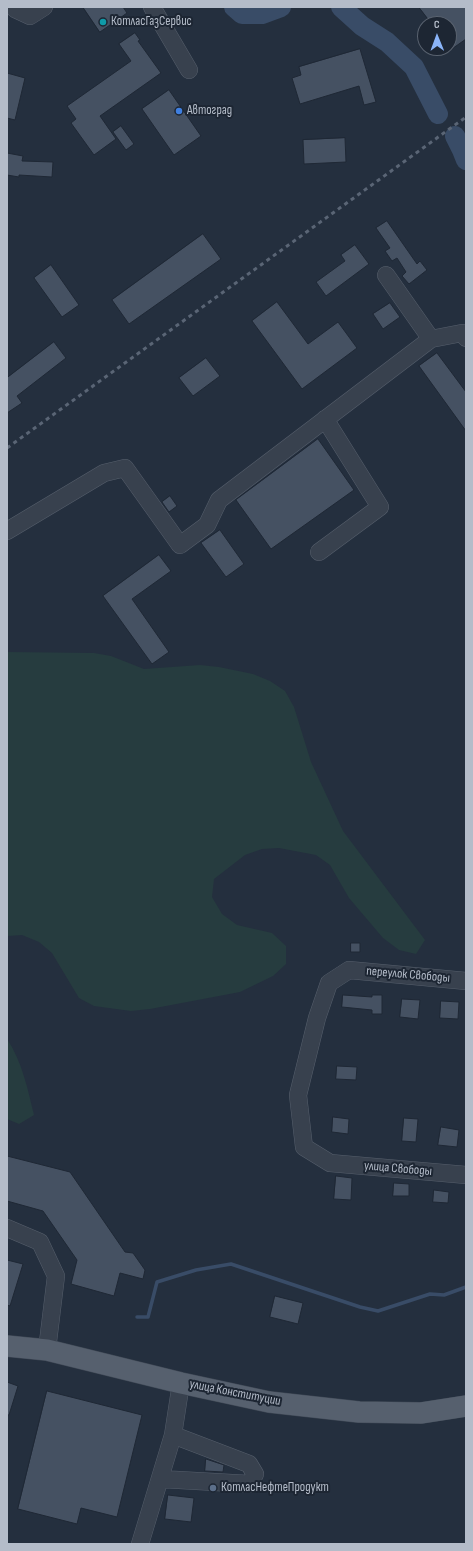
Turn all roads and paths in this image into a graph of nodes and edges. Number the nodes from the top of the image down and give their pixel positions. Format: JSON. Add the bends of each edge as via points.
{"nodes":[{"id":1,"x":14,"y":7,"type":"edge"},
{"id":2,"x":44,"y":7,"type":"edge"},
{"id":3,"x":152,"y":7,"type":"edge"},
{"id":4,"x":189,"y":70,"type":"dead end"},
{"id":5,"x":386,"y":275,"type":"dead end"},
{"id":6,"x":466,"y":338,"type":"edge"},
{"id":7,"x":431,"y":339,"type":"junction"},
{"id":8,"x":325,"y":419,"type":"junction"},
{"id":9,"x":7,"y":531,"type":"edge"},
{"id":10,"x":319,"y":552,"type":"dead end"},
{"id":11,"x":466,"y":980,"type":"edge"},
{"id":12,"x":330,"y":1164,"type":"joint"},
{"id":13,"x":466,"y":1174,"type":"edge"},
{"id":14,"x":7,"y":1228,"type":"edge"},
{"id":15,"x":7,"y":1346,"type":"edge"},
{"id":16,"x":47,"y":1350,"type":"junction"},
{"id":17,"x":181,"y":1383,"type":"junction"},
{"id":18,"x":466,"y":1406,"type":"edge"},
{"id":19,"x":173,"y":1435,"type":"junction"},
{"id":20,"x":161,"y":1479,"type":"junction"},
{"id":21,"x":140,"y":1544,"type":"edge"}],
"edges":[{"from":1,"to":2,"type":"street","via":[[30,16]]},
{"from":3,"to":4,"type":"street"},
{"from":5,"to":7,"type":"street"},
{"from":6,"to":7,"type":"street","via":[[462,333]]},
{"from":7,"to":8,"type":"street"},
{"from":8,"to":9,"type":"street","via":[[219,500],[207,525],[180,545],[125,468],[104,473]]},
{"from":8,"to":10,"type":"street","via":[[380,507]]},
{"from":11,"to":12,"type":"street","name":"переулок Свободы","via":[[349,970],[329,983],[317,1018],[298,1095],[304,1147]]},
{"from":12,"to":13,"type":"street","name":"улица Свободы"},
{"from":14,"to":16,"type":"street","via":[[40,1242],[56,1276]]},
{"from":15,"to":16,"type":"main road","name":"улица Конституции"},
{"from":16,"to":17,"type":"main road","name":"улица Конституции"},
{"from":17,"to":18,"type":"main road","name":"улица Конституции","via":[[269,1402],[359,1412],[421,1413]]},
{"from":17,"to":19,"type":"street"},
{"from":19,"to":20,"type":"street"},
{"from":19,"to":20,"type":"street","via":[[248,1464],[255,1474],[250,1484]]},
{"from":20,"to":21,"type":"street"}]}
